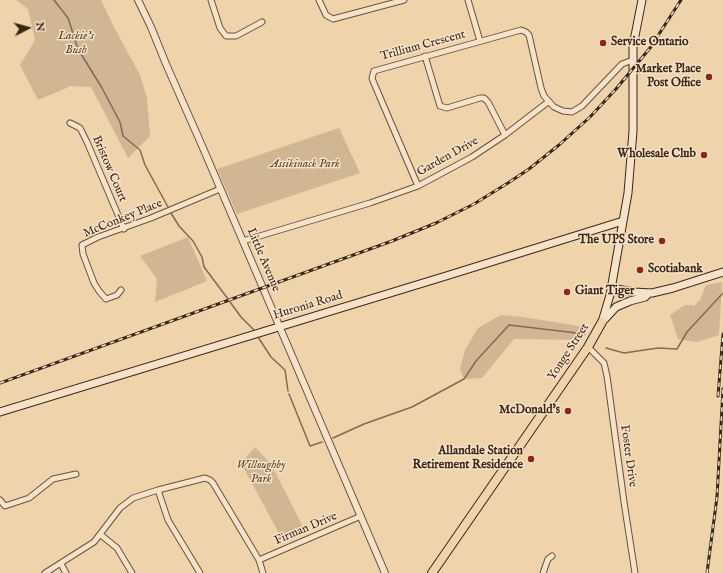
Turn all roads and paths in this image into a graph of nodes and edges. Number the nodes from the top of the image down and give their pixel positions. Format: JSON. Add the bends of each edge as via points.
{"nodes":[{"id":1,"x":138,"y":0,"type":"edge"},
{"id":2,"x":210,"y":0,"type":"edge"},
{"id":3,"x":319,"y":0,"type":"edge"},
{"id":4,"x":404,"y":0,"type":"edge"},
{"id":5,"x":468,"y":0,"type":"edge"},
{"id":6,"x":642,"y":0,"type":"edge"},
{"id":7,"x":262,"y":22,"type":"dead end"},
{"id":8,"x":480,"y":41,"type":"junction"},
{"id":9,"x":425,"y":56,"type":"junction"},
{"id":10,"x":633,"y":60,"type":"junction"},
{"id":11,"x":548,"y":102,"type":"junction"},
{"id":12,"x":70,"y":123,"type":"dead end"},
{"id":13,"x":505,"y":135,"type":"junction"},
{"id":14,"x":418,"y":186,"type":"junction"},
{"id":15,"x":220,"y":189,"type":"junction"},
{"id":16,"x":623,"y":221,"type":"junction"},
{"id":17,"x":124,"y":229,"type":"junction"},
{"id":18,"x":242,"y":241,"type":"junction"},
{"id":19,"x":723,"y":272,"type":"edge"},
{"id":20,"x":611,"y":288,"type":"junction"},
{"id":21,"x":121,"y":290,"type":"dead end"},
{"id":22,"x":649,"y":293,"type":"junction"},
{"id":23,"x":602,"y":322,"type":"junction"},
{"id":24,"x":279,"y":326,"type":"junction"},
{"id":25,"x":588,"y":348,"type":"junction"},
{"id":26,"x":0,"y":412,"type":"edge"},
{"id":27,"x":76,"y":474,"type":"dead end"},
{"id":28,"x":158,"y":490,"type":"junction"},
{"id":29,"x":0,"y":500,"type":"edge"},
{"id":30,"x":361,"y":516,"type":"junction"},
{"id":31,"x":101,"y":535,"type":"junction"},
{"id":32,"x":552,"y":556,"type":"dead end"},
{"id":33,"x":259,"y":560,"type":"junction"},
{"id":34,"x":61,"y":564,"type":"junction"},
{"id":35,"x":45,"y":573,"type":"edge"},
{"id":36,"x":66,"y":573,"type":"edge"},
{"id":37,"x":132,"y":573,"type":"edge"},
{"id":38,"x":200,"y":573,"type":"edge"},
{"id":39,"x":263,"y":573,"type":"edge"},
{"id":40,"x":385,"y":573,"type":"edge"},
{"id":41,"x":432,"y":573,"type":"edge"},
{"id":42,"x":543,"y":573,"type":"edge"},
{"id":43,"x":635,"y":573,"type":"edge"}],
"edges":[{"from":1,"to":15,"type":"street","name":"Little Avenue","via":[[152,27]]},
{"from":2,"to":7,"type":"street","via":[[220,28],[226,36],[236,36]]},
{"from":3,"to":4,"type":"street","via":[[326,15],[333,19]]},
{"from":5,"to":8,"type":"street"},
{"from":6,"to":10,"type":"main road","name":"Yonge Street","via":[[634,38]]},
{"from":8,"to":9,"type":"street","name":"Trillium Crescent"},
{"from":8,"to":11,"type":"street","name":"Trillium Crescent","via":[[518,30],[526,32],[529,35],[541,88]]},
{"from":9,"to":13,"type":"street","via":[[440,106],[447,108],[484,98]]},
{"from":9,"to":14,"type":"street","name":"Trillium Crescent","via":[[377,69],[372,78]]},
{"from":10,"to":11,"type":"street","via":[[622,64],[577,110],[563,111]]},
{"from":10,"to":16,"type":"main road","name":"Yonge Street","via":[[633,146]]},
{"from":11,"to":13,"type":"street","name":"Garden Drive"},
{"from":12,"to":17,"type":"street","name":"Bristow Court","via":[[80,128]]},
{"from":13,"to":14,"type":"street","name":"Garden Drive","via":[[464,162]]},
{"from":14,"to":18,"type":"street","name":"Garden Drive"},
{"from":15,"to":17,"type":"street","name":"McConkey Place"},
{"from":15,"to":18,"type":"street","name":"Little Avenue"},
{"from":16,"to":20,"type":"main road","name":"Yonge Street"},
{"from":16,"to":24,"type":"main road","name":"Huronia Road"},
{"from":17,"to":21,"type":"street","name":"McConkey Place","via":[[82,245],[82,254],[99,291],[106,299],[117,295]]},
{"from":18,"to":24,"type":"street","name":"Little Avenue"},
{"from":19,"to":22,"type":"main road"},
{"from":20,"to":22,"type":"main road"},
{"from":20,"to":23,"type":"main road","name":"Yonge Street"},
{"from":22,"to":23,"type":"main road","via":[[645,297],[616,307]]},
{"from":23,"to":25,"type":"main road","name":"Yonge Street"},
{"from":24,"to":26,"type":"main road","name":"Huronia Road"},
{"from":24,"to":30,"type":"street","name":"Little Avenue"},
{"from":25,"to":41,"type":"main road","name":"Yonge Street"},
{"from":25,"to":43,"type":"street","name":"Foster Drive","via":[[604,363],[607,376]]},
{"from":27,"to":29,"type":"street","via":[[53,478],[34,495],[22,501],[5,506]]},
{"from":28,"to":31,"type":"street","via":[[127,502]]},
{"from":28,"to":33,"type":"street","via":[[200,478],[210,480]]},
{"from":28,"to":38,"type":"street","via":[[168,520]]},
{"from":30,"to":33,"type":"street","name":"Firman Drive"},
{"from":30,"to":40,"type":"street","name":"Little Avenue"},
{"from":31,"to":34,"type":"street","via":[[89,547]]},
{"from":31,"to":37,"type":"street","via":[[117,548]]},
{"from":32,"to":42,"type":"street","via":[[548,559]]},
{"from":33,"to":39,"type":"street"},
{"from":34,"to":35,"type":"street"},
{"from":34,"to":36,"type":"street"}]}
